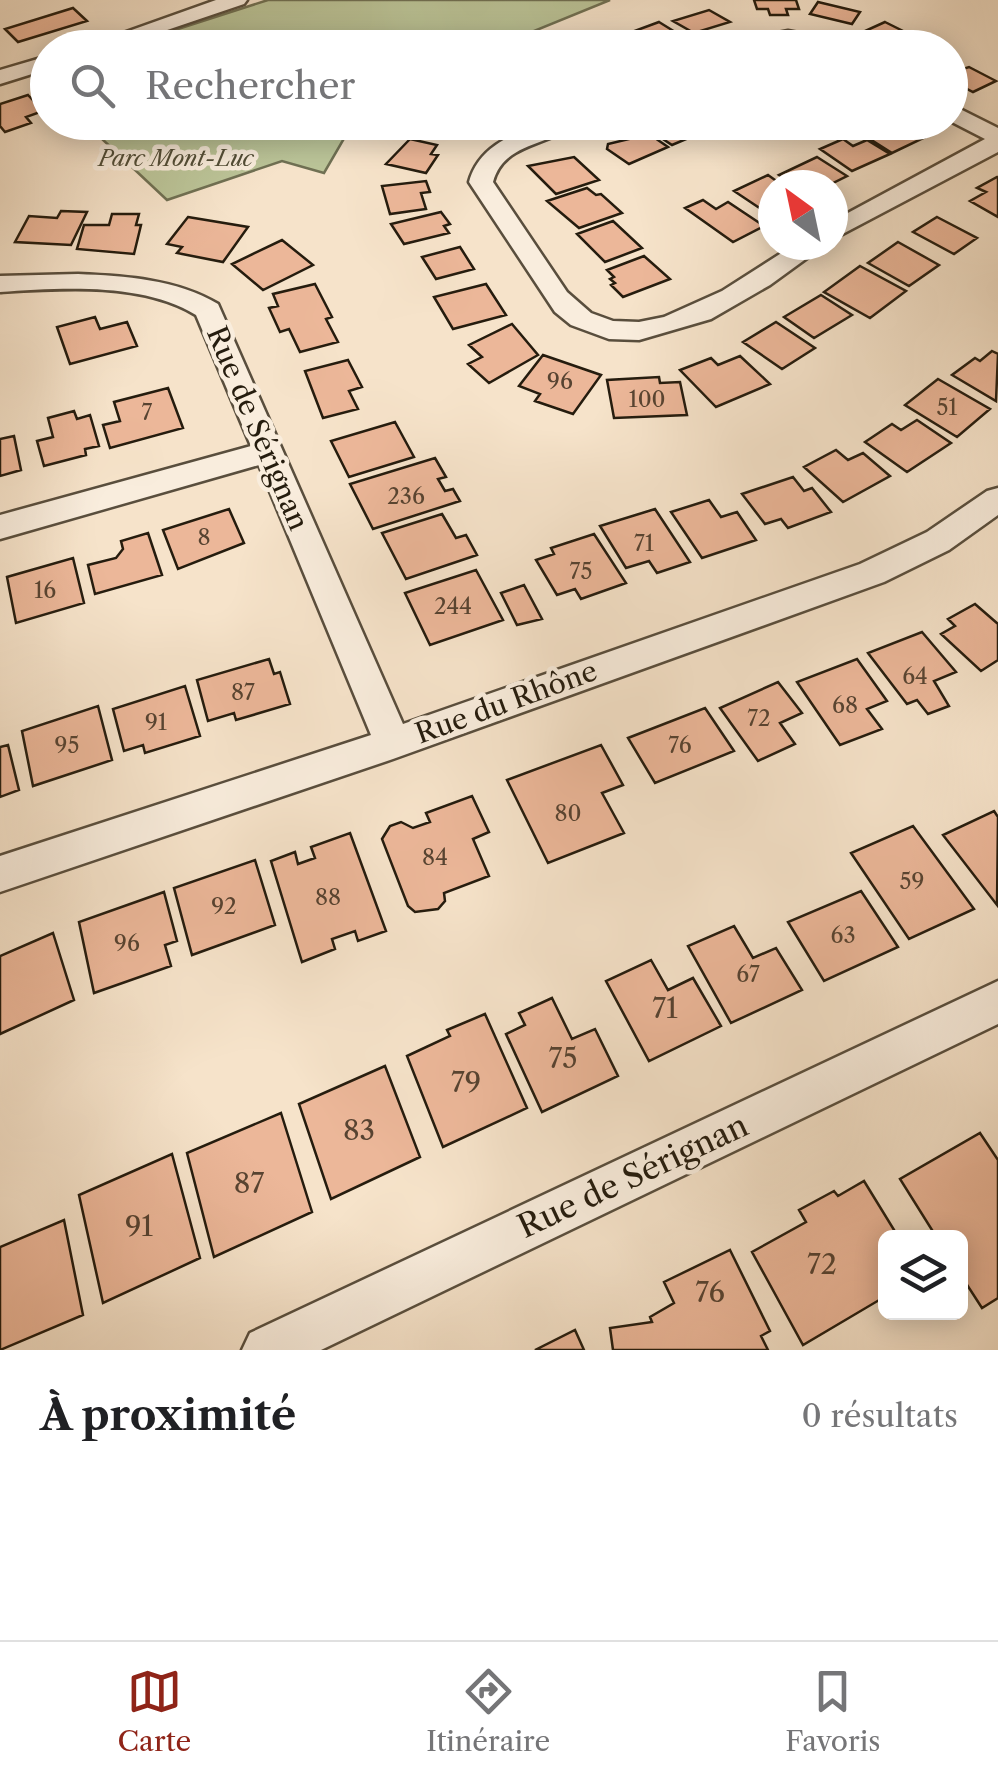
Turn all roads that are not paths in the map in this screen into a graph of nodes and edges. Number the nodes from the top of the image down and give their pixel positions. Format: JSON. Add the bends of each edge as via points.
{"nodes":[{"id":1,"x":238,"y":0,"type":"edge"},
{"id":2,"x":138,"y":8,"type":"dead end"},
{"id":3,"x":159,"y":25,"type":"junction"},
{"id":4,"x":144,"y":30,"type":"edge"},
{"id":5,"x":30,"y":68,"type":"edge"},
{"id":6,"x":0,"y":77,"type":"edge"},
{"id":7,"x":968,"y":122,"type":"edge"},
{"id":8,"x":998,"y":139,"type":"edge"},
{"id":9,"x":525,"y":140,"type":"edge"},
{"id":10,"x":848,"y":223,"type":"edge"},
{"id":11,"x":787,"y":260,"type":"edge"},
{"id":12,"x":0,"y":284,"type":"edge"},
{"id":13,"x":266,"y":452,"type":"junction"},
{"id":14,"x":998,"y":499,"type":"edge"},
{"id":15,"x":0,"y":527,"type":"edge"},
{"id":16,"x":392,"y":742,"type":"junction"},
{"id":17,"x":0,"y":874,"type":"edge"},
{"id":18,"x":998,"y":1002,"type":"edge"},
{"id":19,"x":267,"y":1350,"type":"edge"}],
"edges":[{"from":1,"to":3,"type":"street"},
{"from":2,"to":3,"type":"street"},
{"from":3,"to":4,"type":"street"},
{"from":5,"to":6,"type":"street"},
{"from":7,"to":8,"type":"street"},
{"from":8,"to":10,"type":"street"},
{"from":9,"to":11,"type":"street","via":[[498,152],[481,182],[550,287],[580,318],[620,332],[660,330]]},
{"from":12,"to":13,"type":"street","name":"Rue de Sérignan","via":[[139,287],[198,301],[214,322]]},
{"from":13,"to":15,"type":"street"},
{"from":13,"to":16,"type":"street","name":"Rue de Sérignan"},
{"from":14,"to":16,"type":"street","name":"Rue du Rhône","via":[[938,541],[872,573]]},
{"from":16,"to":17,"type":"street","name":"Rue du Rhône"},
{"from":18,"to":19,"type":"street","name":"Rue de Sérignan"}]}
